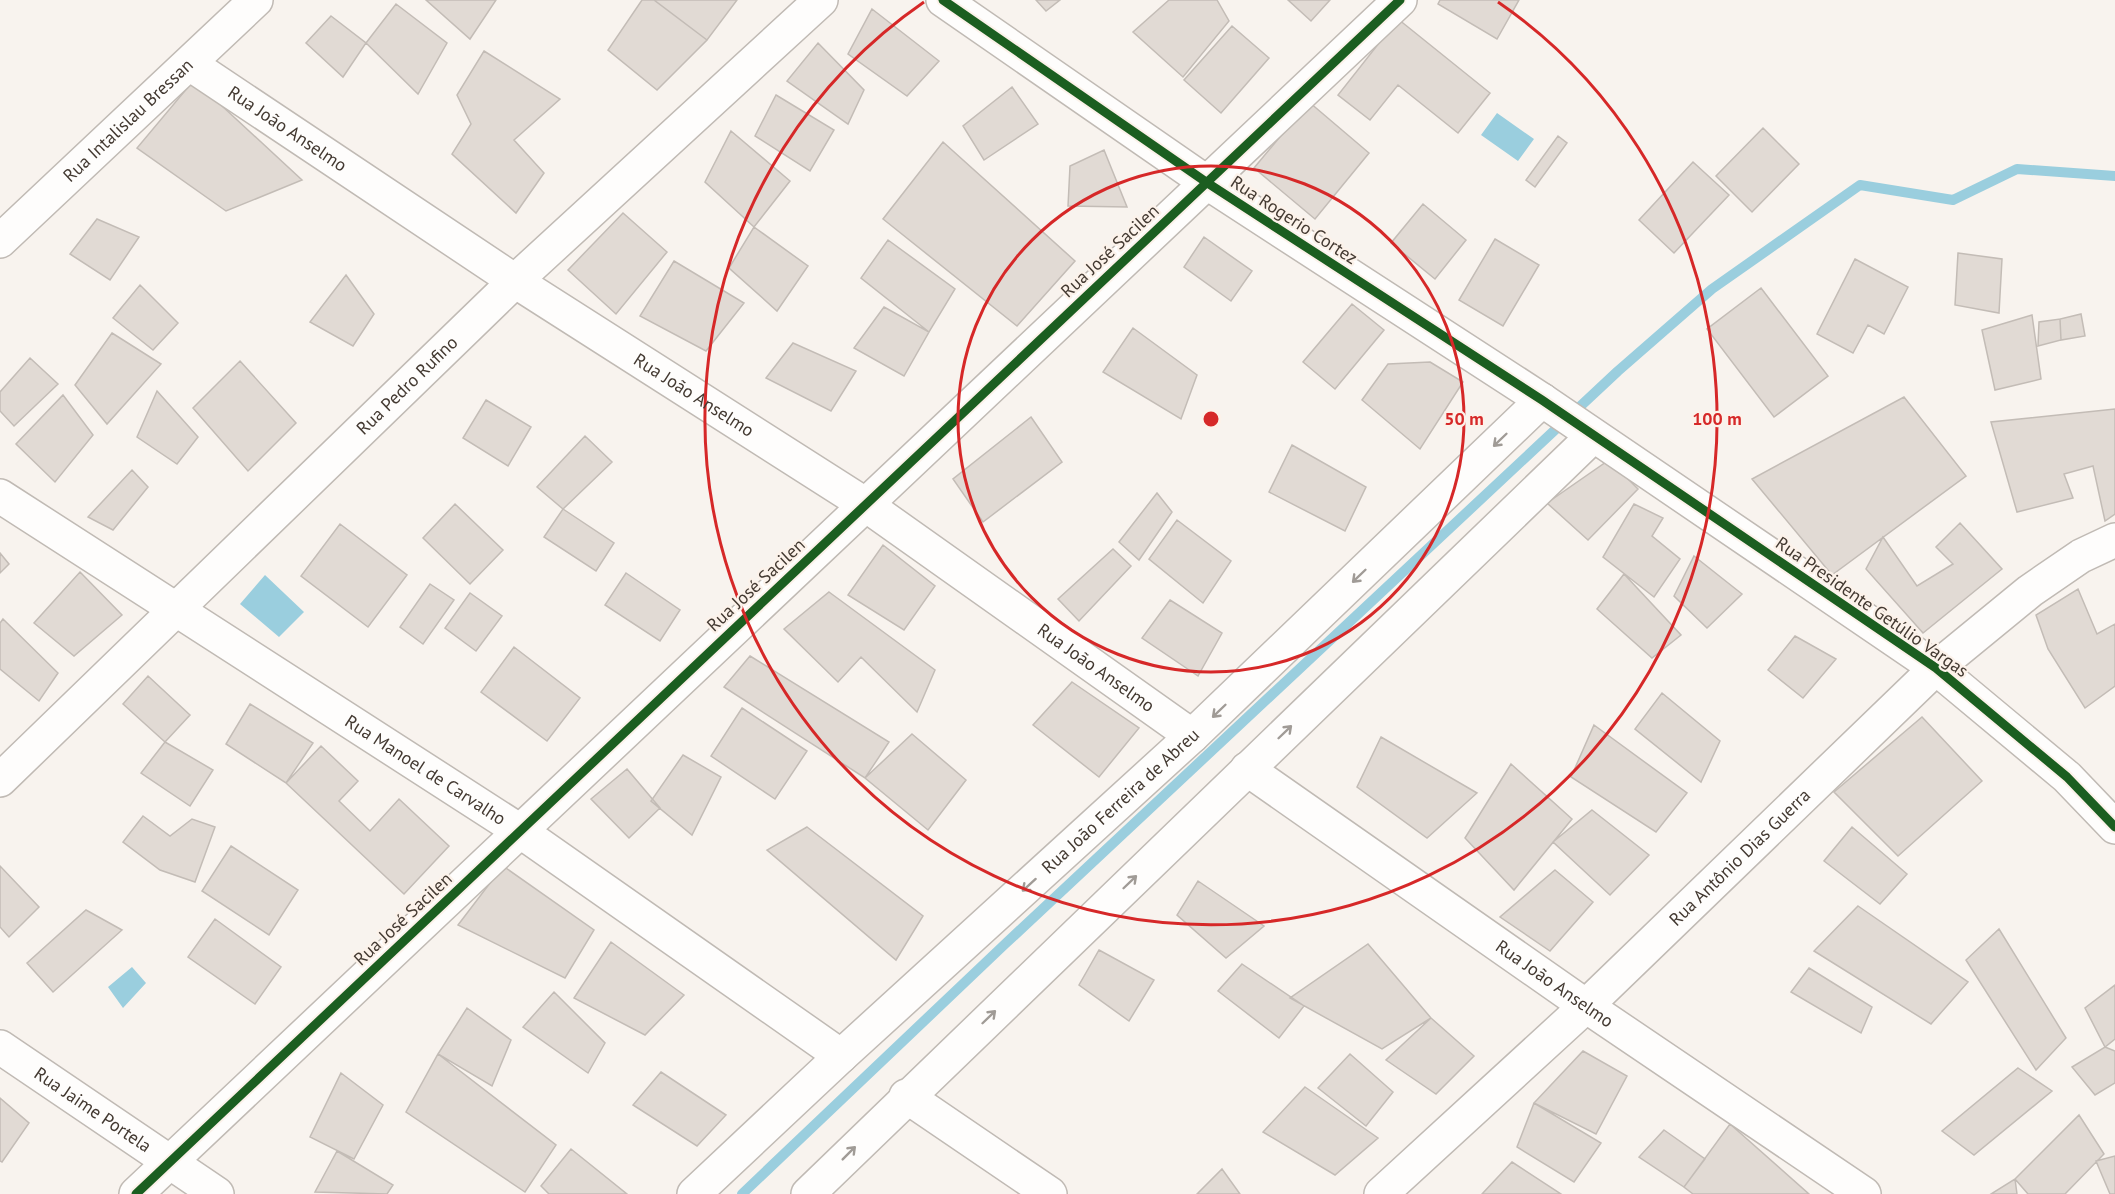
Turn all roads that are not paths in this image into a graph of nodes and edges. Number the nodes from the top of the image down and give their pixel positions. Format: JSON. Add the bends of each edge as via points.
{"nodes":[{"id":1,"x":255,"y":0,"type":"edge"},
{"id":2,"x":821,"y":0,"type":"edge"},
{"id":3,"x":943,"y":0,"type":"edge"},
{"id":4,"x":1400,"y":0,"type":"edge"},
{"id":5,"x":190,"y":64,"type":"junction"},
{"id":6,"x":1206,"y":182,"type":"junction"},
{"id":7,"x":0,"y":241,"type":"edge"},
{"id":8,"x":515,"y":281,"type":"junction"},
{"id":9,"x":1542,"y":400,"type":"junction"},
{"id":10,"x":1593,"y":436,"type":"junction"},
{"id":11,"x":0,"y":496,"type":"edge"},
{"id":12,"x":866,"y":505,"type":"junction"},
{"id":13,"x":2115,"y":540,"type":"edge"},
{"id":14,"x":176,"y":611,"type":"junction"},
{"id":15,"x":1936,"y":668,"type":"junction"},
{"id":16,"x":1192,"y":736,"type":"junction"},
{"id":17,"x":1247,"y":769,"type":"junction"},
{"id":18,"x":0,"y":780,"type":"edge"},
{"id":19,"x":2115,"y":826,"type":"edge"},
{"id":20,"x":520,"y":831,"type":"junction"},
{"id":21,"x":1586,"y":1006,"type":"junction"},
{"id":22,"x":0,"y":1047,"type":"edge"},
{"id":23,"x":841,"y":1056,"type":"junction"},
{"id":24,"x":906,"y":1096,"type":"junction"},
{"id":25,"x":171,"y":1162,"type":"junction"},
{"id":26,"x":136,"y":1194,"type":"edge"},
{"id":27,"x":217,"y":1194,"type":"edge"},
{"id":28,"x":694,"y":1194,"type":"edge"},
{"id":29,"x":807,"y":1194,"type":"edge"},
{"id":30,"x":1050,"y":1194,"type":"edge"},
{"id":31,"x":1381,"y":1194,"type":"edge"},
{"id":32,"x":1864,"y":1194,"type":"edge"}],
"edges":[{"from":1,"to":5,"type":"street","name":"Rua Intalislau Bressan"},
{"from":2,"to":8,"type":"street","name":"Rua Pedro Rufino"},
{"from":3,"to":6,"type":"street","name":"Rua Rogerio Cortez"},
{"from":4,"to":6,"type":"street","name":"Rua José Sacilen"},
{"from":5,"to":7,"type":"street","name":"Rua Intalislau Bressan"},
{"from":5,"to":8,"type":"street","name":"Rua João Anselmo"},
{"from":6,"to":9,"type":"street","name":"Rua Rogerio Cortez"},
{"from":6,"to":12,"type":"street","name":"Rua José Sacilen"},
{"from":8,"to":12,"type":"street","name":"Rua João Anselmo"},
{"from":8,"to":14,"type":"street","name":"Rua Pedro Rufino"},
{"from":9,"to":10,"type":"street","name":"Rua Rogerio Cortez"},
{"from":9,"to":16,"type":"street","name":"Rua João Ferreira de Abreu","one_way":true},
{"from":10,"to":15,"type":"street","name":"Rua Presidente Getúlio Vargas"},
{"from":17,"to":10,"type":"street","one_way":true},
{"from":11,"to":14,"type":"street","name":"Rua Manoel de Carvalho"},
{"from":12,"to":16,"type":"street","name":"Rua João Anselmo"},
{"from":12,"to":20,"type":"street","name":"Rua José Sacilen"},
{"from":13,"to":15,"type":"street","name":"Rua Antônio Dias Guerra","via":[[2080,556],[2030,591]]},
{"from":14,"to":18,"type":"street","name":"Rua Pedro Rufino"},
{"from":14,"to":20,"type":"street","name":"Rua Manoel de Carvalho"},
{"from":15,"to":19,"type":"street","name":"Rua Presidente Getúlio Vargas","via":[[2067,777]]},
{"from":15,"to":21,"type":"street","name":"Rua Antônio Dias Guerra"},
{"from":16,"to":23,"type":"street","name":"Rua João Ferreira de Abreu","one_way":true},
{"from":17,"to":21,"type":"street","name":"Rua João Anselmo"},
{"from":24,"to":17,"type":"street","one_way":true},
{"from":20,"to":23,"type":"street","name":"Rua Manoel de Carvalho"},
{"from":20,"to":25,"type":"street","name":"Rua José Sacilen"},
{"from":21,"to":31,"type":"street","name":"Rua Antônio Dias Guerra"},
{"from":21,"to":32,"type":"street","name":"Rua João Anselmo"},
{"from":22,"to":25,"type":"street","name":"Rua Jaime Portela"},
{"from":23,"to":28,"type":"street","name":"Rua João Ferreira de Abreu"},
{"from":29,"to":24,"type":"street","one_way":true},
{"from":24,"to":30,"type":"street"},
{"from":25,"to":26,"type":"street","name":"Rua José Sacilen"},
{"from":25,"to":27,"type":"street","name":"Rua Jaime Portela"}]}
